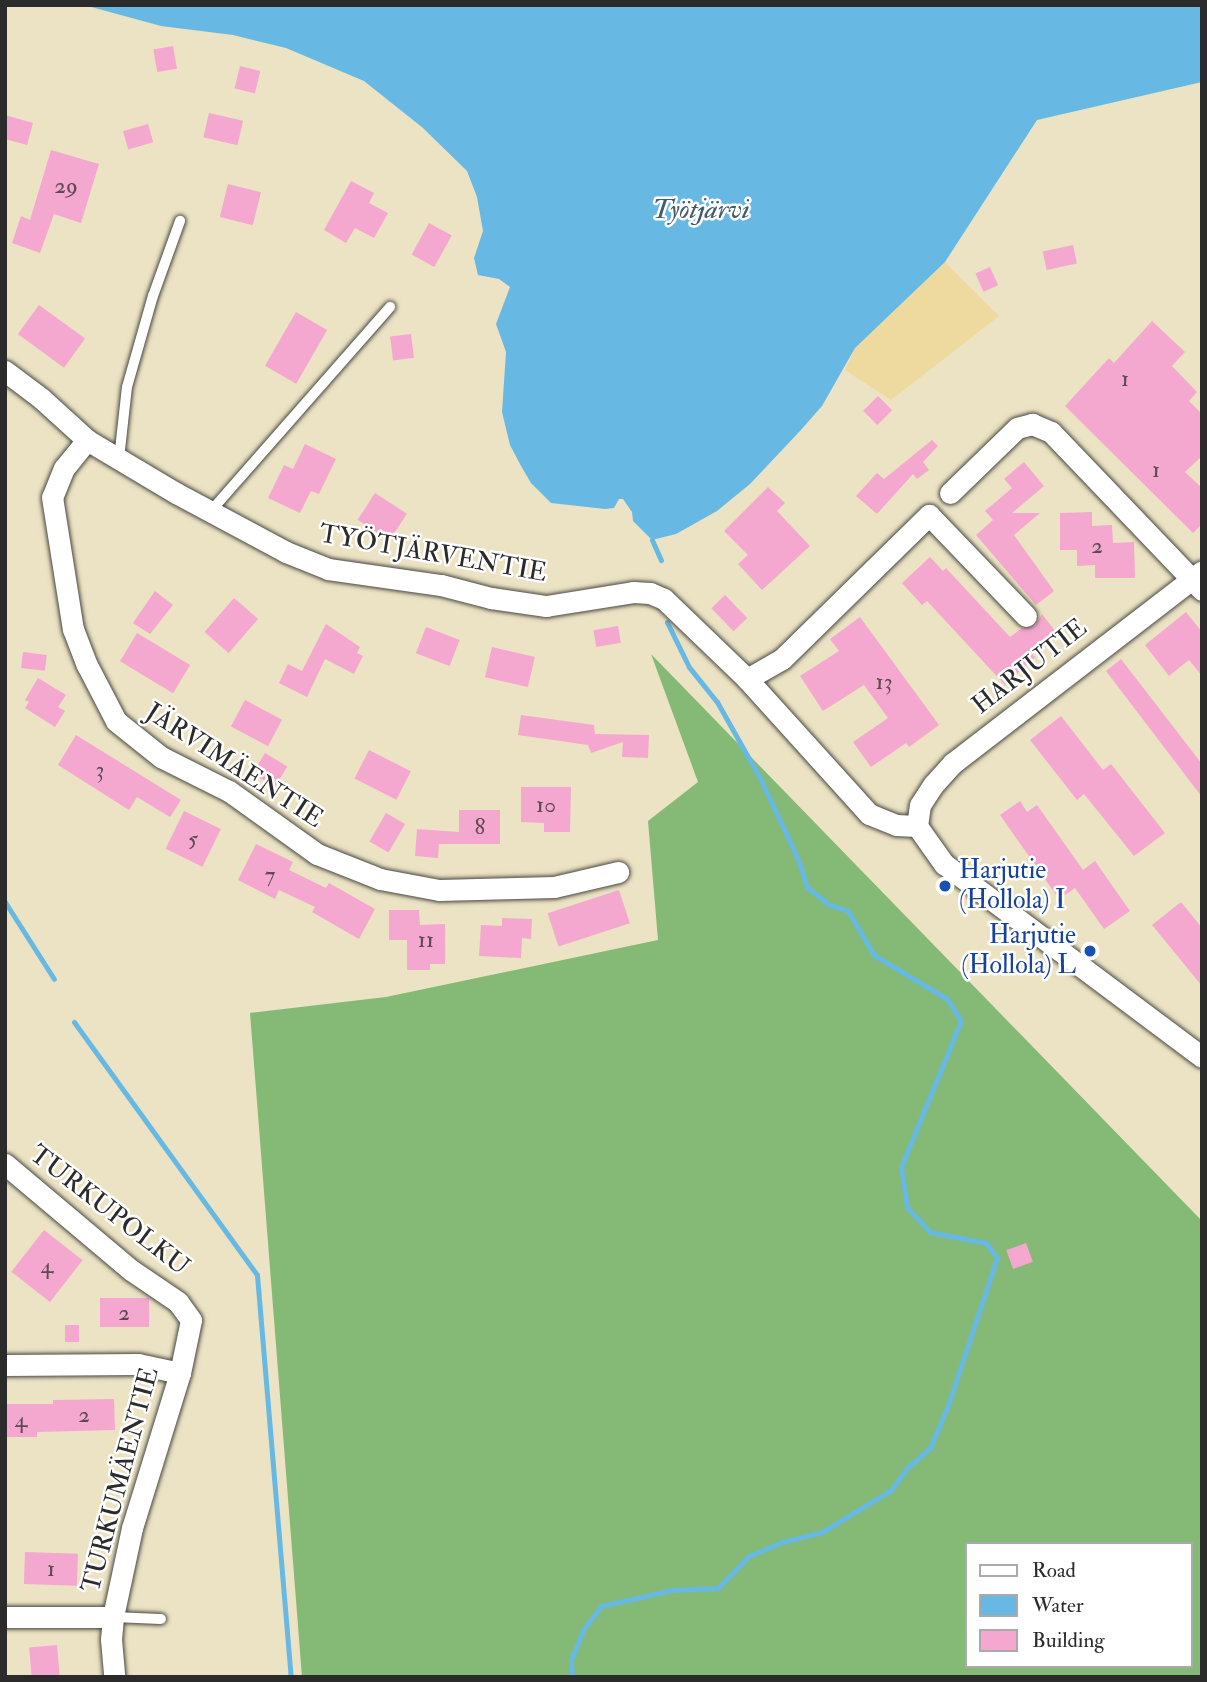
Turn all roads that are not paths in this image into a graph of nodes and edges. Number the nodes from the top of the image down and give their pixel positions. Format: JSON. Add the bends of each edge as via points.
{"nodes":[{"id":1,"x":180,"y":221,"type":"dead end"},
{"id":2,"x":390,"y":307,"type":"dead end"},
{"id":3,"x":5,"y":370,"type":"edge"},
{"id":4,"x":87,"y":440,"type":"junction"},
{"id":5,"x":118,"y":458,"type":"junction"},
{"id":6,"x":950,"y":493,"type":"dead end"},
{"id":7,"x":210,"y":512,"type":"junction"},
{"id":8,"x":1198,"y":580,"type":"edge"},
{"id":9,"x":1026,"y":616,"type":"dead end"},
{"id":10,"x":747,"y":680,"type":"junction"},
{"id":11,"x":917,"y":826,"type":"junction"},
{"id":12,"x":618,"y":872,"type":"dead end"},
{"id":13,"x":1202,"y":1057,"type":"edge"},
{"id":14,"x":5,"y":1164,"type":"edge"},
{"id":15,"x":178,"y":1302,"type":"joint"},
{"id":16,"x":5,"y":1365,"type":"edge"},
{"id":17,"x":180,"y":1373,"type":"junction"},
{"id":18,"x":113,"y":1617,"type":"junction"},
{"id":19,"x":5,"y":1618,"type":"edge"},
{"id":20,"x":161,"y":1619,"type":"dead end"},
{"id":21,"x":114,"y":1677,"type":"edge"}],
"edges":[{"from":1,"to":5,"type":"lane","via":[[127,387]]},
{"from":2,"to":7,"type":"lane"},
{"from":3,"to":4,"type":"street","name":"TYÖTJÄRVENTIE"},
{"from":4,"to":5,"type":"street","name":"TYÖTJÄRVENTIE"},
{"from":4,"to":12,"type":"street","name":"JÄRVIMÄENTIE","via":[[64,468],[52,497],[73,629],[116,721],[161,757],[229,791],[317,854],[380,879],[439,890],[554,887]]},
{"from":5,"to":7,"type":"street","name":"TYÖTJÄRVENTIE"},
{"from":6,"to":8,"type":"street","via":[[1017,428],[1032,424],[1051,432]]},
{"from":7,"to":10,"type":"street","name":"TYÖTJÄRVENTIE","via":[[328,569],[546,606],[650,593],[664,599]]},
{"from":8,"to":11,"type":"street","name":"HARJUTIE","via":[[953,763],[920,805]]},
{"from":9,"to":10,"type":"street","via":[[929,515],[782,659]]},
{"from":10,"to":11,"type":"street","name":"TYÖTJÄRVENTIE","via":[[869,814],[896,825]]},
{"from":11,"to":13,"type":"street","via":[[944,864]]},
{"from":14,"to":15,"type":"street","name":"TURKUPOLKU","via":[[131,1270]]},
{"from":15,"to":17,"type":"street","name":"TURKUMÄENTIE","via":[[191,1320]]},
{"from":16,"to":17,"type":"street","via":[[138,1364]]},
{"from":17,"to":18,"type":"street","name":"TURKUMÄENTIE","via":[[132,1528]]},
{"from":18,"to":19,"type":"street"},
{"from":18,"to":20,"type":"lane"},
{"from":18,"to":21,"type":"street","name":"TURKUMÄENTIE"}]}
